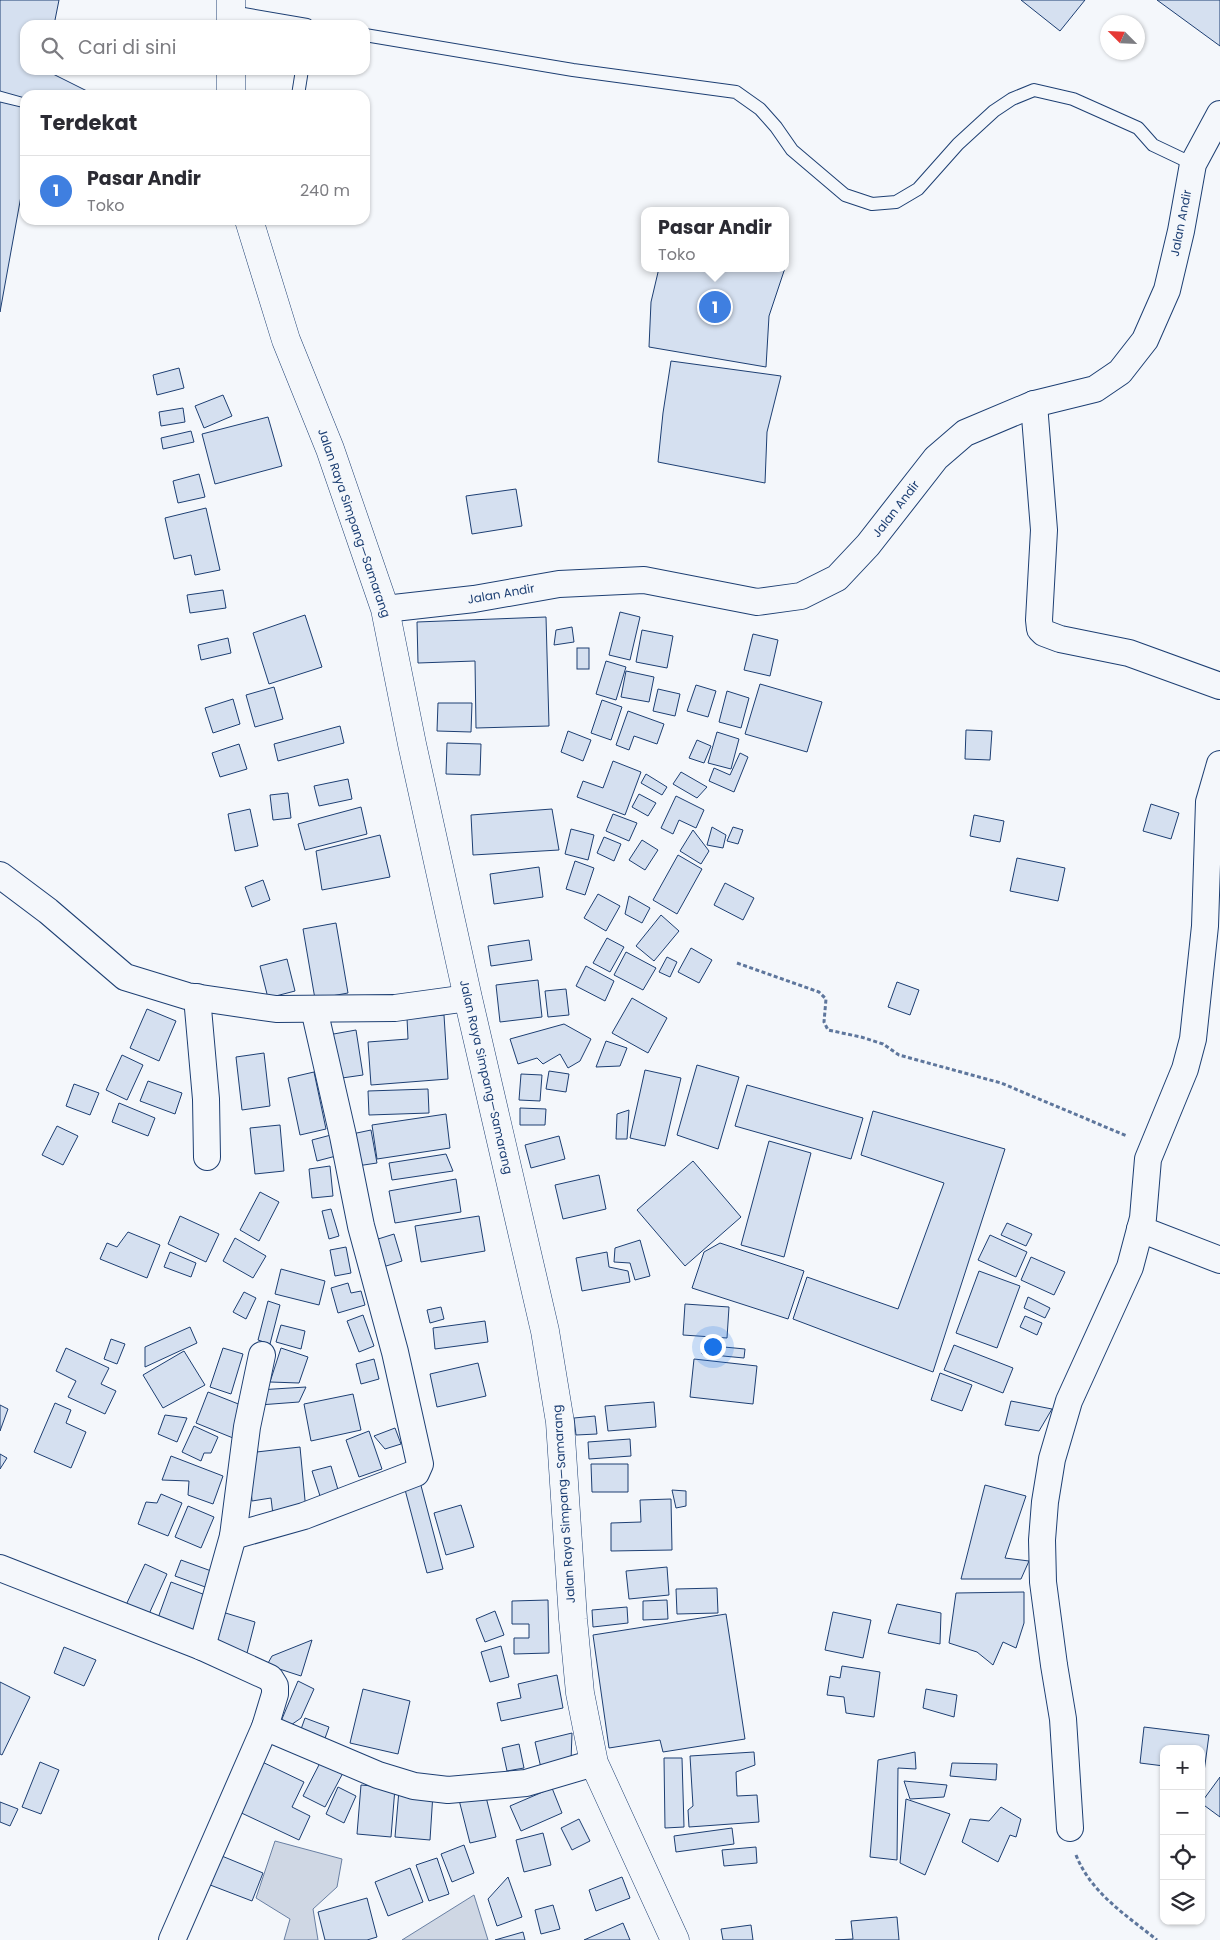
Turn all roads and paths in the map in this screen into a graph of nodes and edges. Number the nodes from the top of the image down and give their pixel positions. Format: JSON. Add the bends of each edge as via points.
{"nodes":[{"id":1,"x":231,"y":12,"type":"edge"},
{"id":2,"x":278,"y":20,"type":"edge"},
{"id":3,"x":370,"y":36,"type":"edge"},
{"id":4,"x":231,"y":75,"type":"edge"},
{"id":5,"x":301,"y":75,"type":"edge"},
{"id":6,"x":232,"y":90,"type":"edge"},
{"id":7,"x":299,"y":90,"type":"edge"},
{"id":8,"x":1220,"y":114,"type":"edge"},
{"id":9,"x":1193,"y":164,"type":"junction"},
{"id":10,"x":251,"y":225,"type":"edge"},
{"id":11,"x":1034,"y":404,"type":"junction"},
{"id":12,"x":385,"y":609,"type":"junction"},
{"id":13,"x":1220,"y":686,"type":"edge"},
{"id":14,"x":1220,"y":764,"type":"edge"},
{"id":15,"x":0,"y":875,"type":"edge"},
{"id":16,"x":737,"y":964,"type":"dead end"},
{"id":17,"x":197,"y":997,"type":"junction"},
{"id":18,"x":468,"y":998,"type":"junction"},
{"id":19,"x":314,"y":1009,"type":"junction"},
{"id":20,"x":1153,"y":1147,"type":"junction"},
{"id":21,"x":207,"y":1157,"type":"dead end"},
{"id":22,"x":1140,"y":1229,"type":"junction"},
{"id":23,"x":1220,"y":1260,"type":"edge"},
{"id":24,"x":262,"y":1355,"type":"dead end"},
{"id":25,"x":233,"y":1536,"type":"junction"},
{"id":26,"x":0,"y":1568,"type":"edge"},
{"id":27,"x":202,"y":1647,"type":"junction"},
{"id":28,"x":265,"y":1728,"type":"junction"},
{"id":29,"x":594,"y":1763,"type":"junction"},
{"id":30,"x":1070,"y":1828,"type":"joint"},
{"id":31,"x":172,"y":1940,"type":"edge"},
{"id":32,"x":675,"y":1940,"type":"edge"},
{"id":33,"x":1157,"y":1940,"type":"edge"}],
"edges":[{"from":1,"to":2,"type":"lane"},
{"from":3,"to":9,"type":"lane","via":[[573,70],[736,92],[760,109],[792,150],[845,195],[872,204],[896,202],[918,189],[958,144],[994,111],[1034,90],[1074,99],[1138,128],[1153,145]]},
{"from":4,"to":6,"type":"main road"},
{"from":5,"to":7,"type":"lane"},
{"from":8,"to":9,"type":"street","name":"Jalan Andir"},
{"from":9,"to":11,"type":"street","name":"Jalan Andir","via":[[1167,290],[1145,340],[1120,372],[1095,389]]},
{"from":10,"to":12,"type":"main road","name":"Jalan Raya Simpang—Samarang","via":[[286,340],[330,449]]},
{"from":11,"to":12,"type":"street","name":"Jalan Andir","via":[[965,433],[936,458],[868,545],[837,578],[801,596],[757,602],[644,580],[559,584],[474,599]]},
{"from":11,"to":13,"type":"street","via":[[1044,530],[1040,629],[1060,639],[1129,653]]},
{"from":12,"to":18,"type":"main road","name":"Jalan Raya Simpang—Samarang"},
{"from":14,"to":20,"type":"street","via":[[1210,802],[1205,926],[1193,1040],[1185,1070]]},
{"from":15,"to":17,"type":"street","via":[[125,977]]},
{"from":16,"to":20,"type":"path","via":[[819,992],[826,999],[824,1022],[832,1032],[861,1037],[883,1044],[899,1055],[1001,1083]]},
{"from":17,"to":19,"type":"street","via":[[276,1009]]},
{"from":17,"to":21,"type":"street","via":[[206,1099]]},
{"from":18,"to":19,"type":"street","via":[[395,1008]]},
{"from":18,"to":29,"type":"main road","name":"Jalan Raya Simpang—Samarang","via":[[545,1330],[560,1422],[580,1693]]},
{"from":19,"to":25,"type":"street","via":[[361,1226],[395,1352],[420,1464],[416,1473],[394,1482],[304,1516]]},
{"from":20,"to":22,"type":"street","via":[[1148,1159]]},
{"from":22,"to":23,"type":"street"},
{"from":22,"to":30,"type":"street","via":[[1130,1267],[1069,1401],[1052,1459],[1046,1502],[1042,1540],[1043,1582],[1063,1720]]},
{"from":24,"to":25,"type":"street","via":[[247,1427]]},
{"from":25,"to":27,"type":"street"},
{"from":26,"to":27,"type":"street"},
{"from":27,"to":28,"type":"street","via":[[270,1678],[275,1694]]},
{"from":28,"to":29,"type":"street","via":[[378,1775],[414,1786],[448,1790],[526,1783]]},
{"from":28,"to":31,"type":"street"},
{"from":29,"to":32,"type":"main road","name":"Jalan Raya Simpang—Samarang"},
{"from":30,"to":33,"type":"path","via":[[1082,1871],[1106,1899]]}]}
